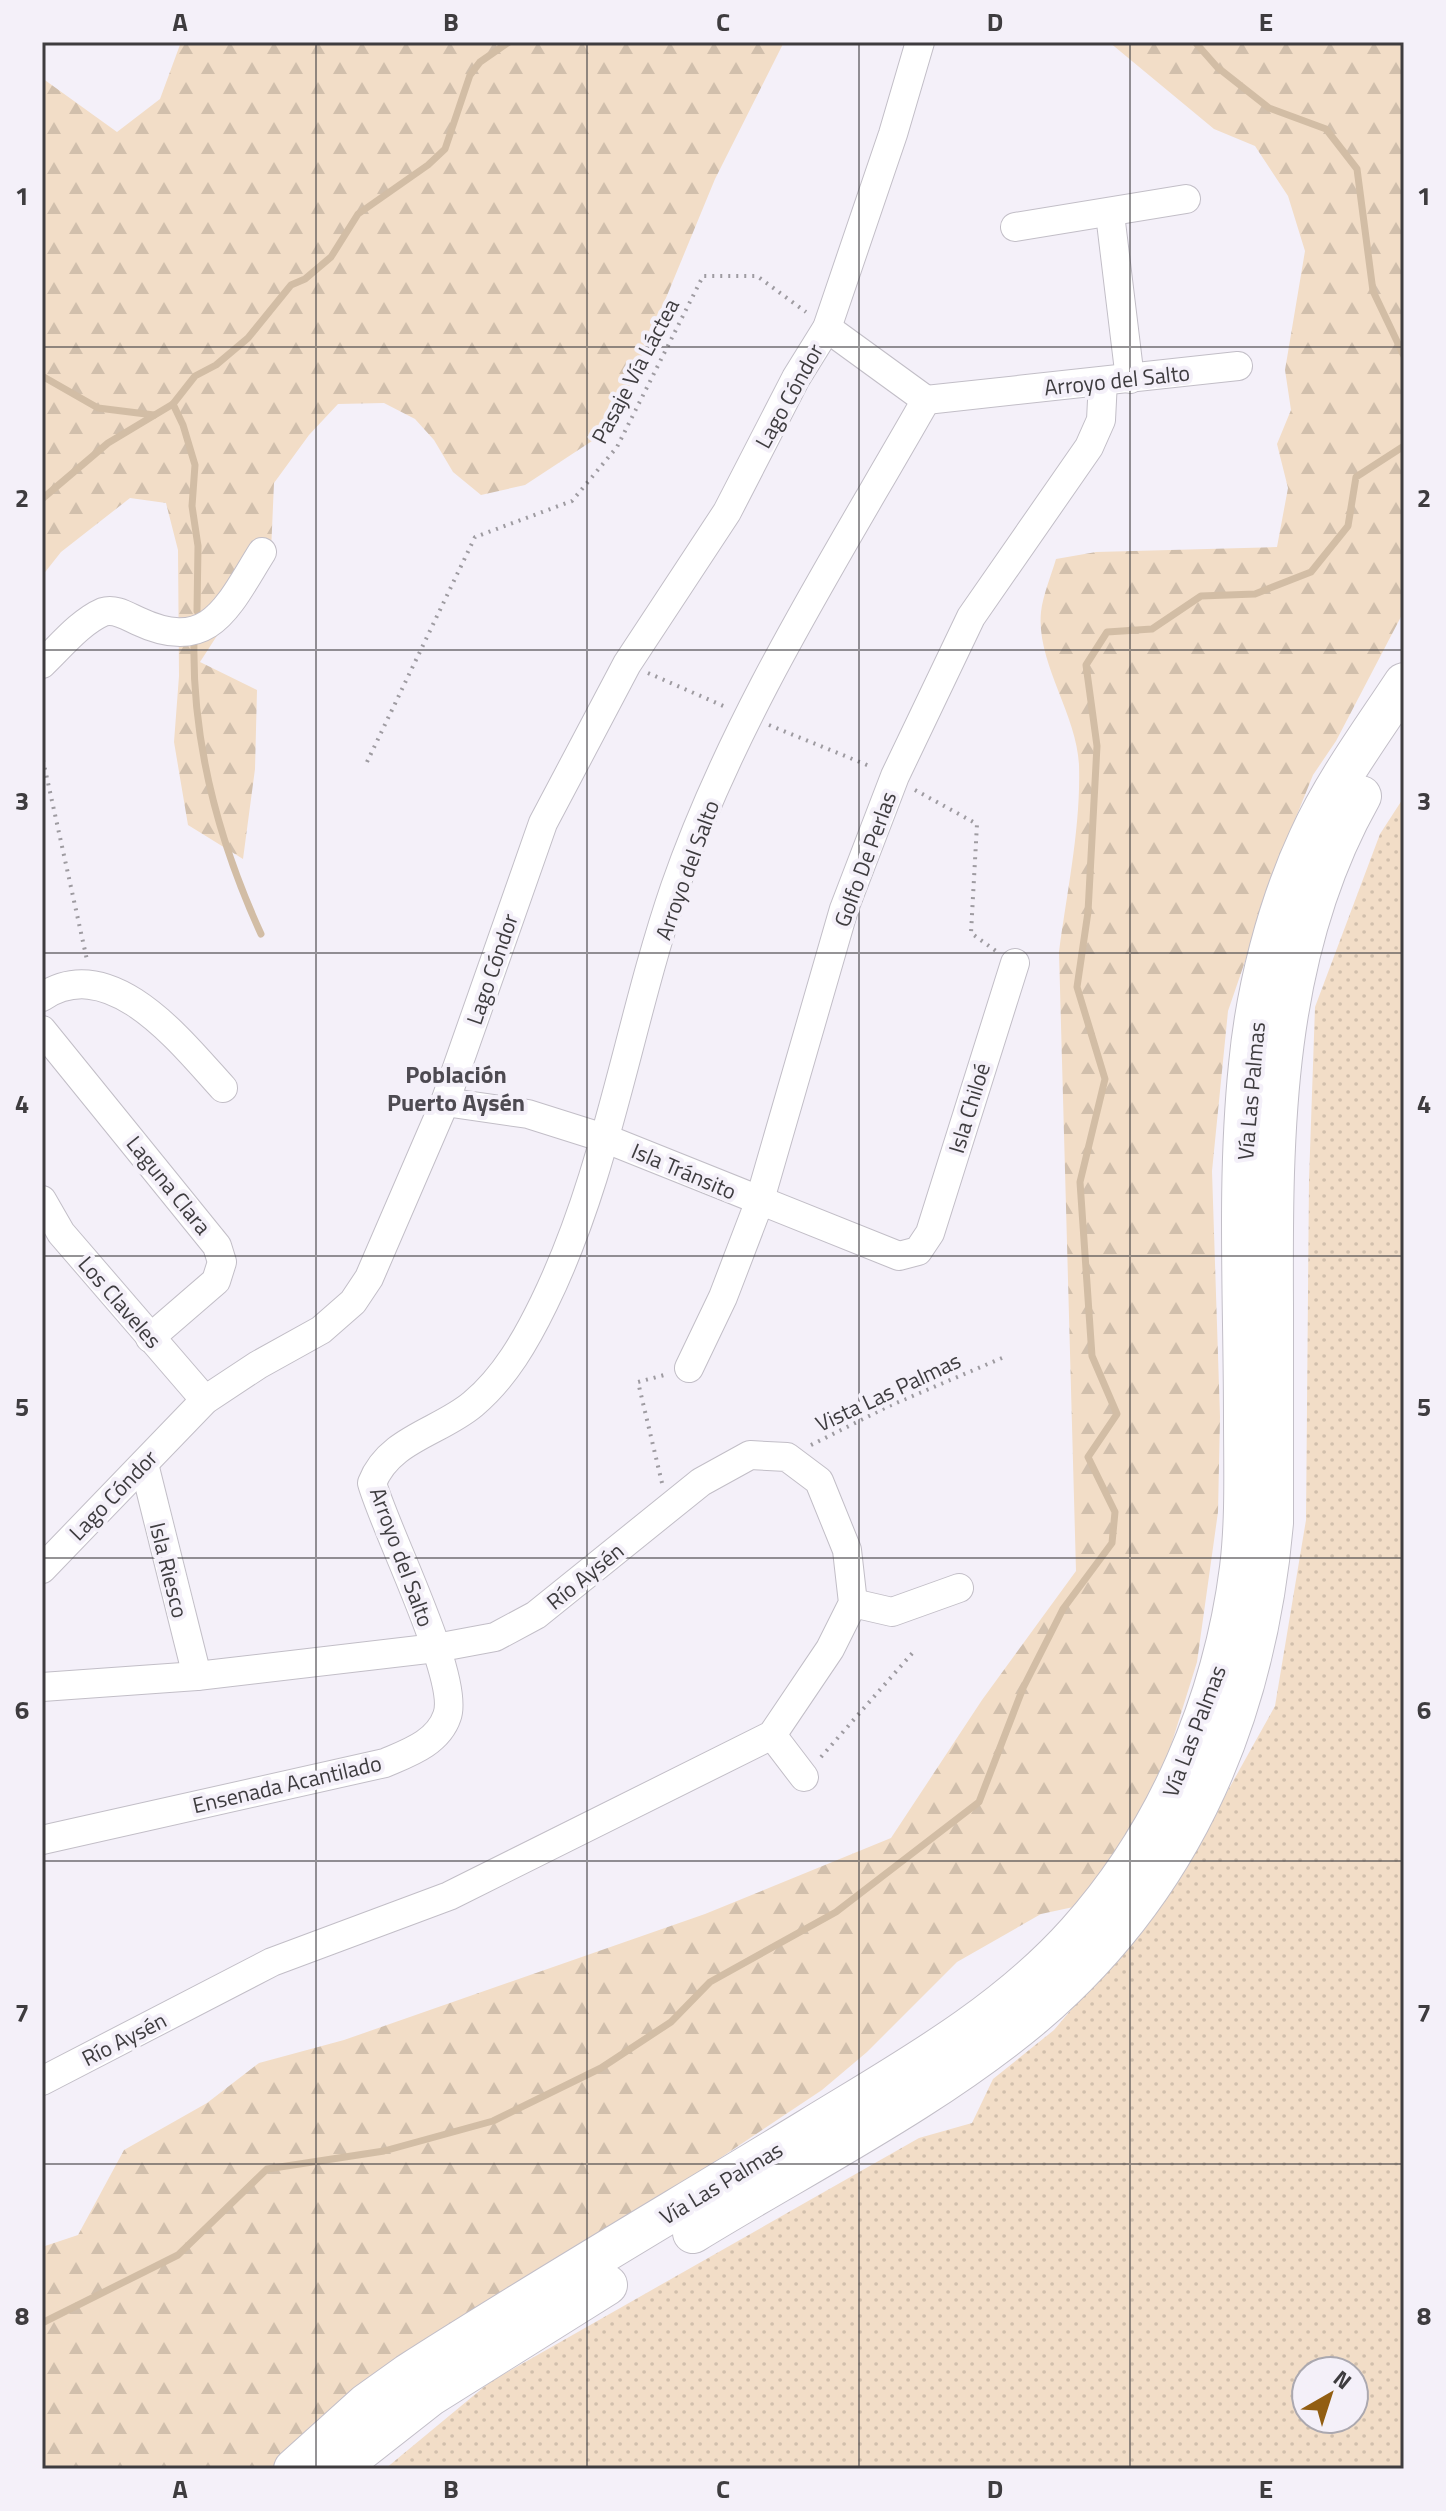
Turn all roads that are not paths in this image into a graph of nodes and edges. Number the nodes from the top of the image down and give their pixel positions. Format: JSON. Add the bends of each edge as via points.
{"nodes":[{"id":1,"x":920,"y":42,"type":"edge"},
{"id":2,"x":1186,"y":199,"type":"dead end"},
{"id":3,"x":1110,"y":214,"type":"junction"},
{"id":4,"x":1015,"y":227,"type":"dead end"},
{"id":5,"x":827,"y":328,"type":"junction"},
{"id":6,"x":1238,"y":366,"type":"dead end"},
{"id":7,"x":1117,"y":380,"type":"junction"},
{"id":8,"x":926,"y":400,"type":"junction"},
{"id":9,"x":262,"y":552,"type":"dead end"},
{"id":10,"x":42,"y":664,"type":"edge"},
{"id":11,"x":1404,"y":683,"type":"edge"},
{"id":12,"x":1404,"y":725,"type":"edge"},
{"id":13,"x":1015,"y":963,"type":"road end"},
{"id":14,"x":42,"y":997,"type":"edge"},
{"id":15,"x":42,"y":1030,"type":"edge"},
{"id":16,"x":223,"y":1088,"type":"dead end"},
{"id":17,"x":445,"y":1102,"type":"junction"},
{"id":18,"x":604,"y":1138,"type":"junction"},
{"id":19,"x":42,"y":1200,"type":"edge"},
{"id":20,"x":759,"y":1203,"type":"junction"},
{"id":21,"x":918,"y":1251,"type":"joint"},
{"id":22,"x":150,"y":1338,"type":"junction"},
{"id":23,"x":689,"y":1368,"type":"road end"},
{"id":24,"x":205,"y":1400,"type":"junction"},
{"id":25,"x":144,"y":1464,"type":"junction"},
{"id":26,"x":42,"y":1569,"type":"edge"},
{"id":27,"x":959,"y":1588,"type":"dead end"},
{"id":28,"x":853,"y":1603,"type":"junction"},
{"id":29,"x":436,"y":1648,"type":"junction"},
{"id":30,"x":197,"y":1676,"type":"junction"},
{"id":31,"x":42,"y":1687,"type":"edge"},
{"id":32,"x":772,"y":1735,"type":"junction"},
{"id":33,"x":804,"y":1777,"type":"road end"},
{"id":34,"x":42,"y":1840,"type":"edge"},
{"id":35,"x":42,"y":2081,"type":"edge"},
{"id":36,"x":294,"y":2469,"type":"edge"},
{"id":37,"x":337,"y":2469,"type":"edge"}],
"edges":[{"from":1,"to":5,"type":"street","name":"Lago Cóndor"},
{"from":2,"to":3,"type":"street"},
{"from":3,"to":4,"type":"street"},
{"from":3,"to":7,"type":"street","name":"Golfo De Perlas"},
{"from":5,"to":8,"type":"street","name":"Lago Cóndor"},
{"from":5,"to":17,"type":"street","name":"Lago Cóndor","via":[[727,512],[627,664],[543,823]]},
{"from":6,"to":7,"type":"street","name":"Arroyo del Salto"},
{"from":7,"to":8,"type":"street","name":"Arroyo del Salto"},
{"from":7,"to":20,"type":"street","name":"Golfo De Perlas","via":[[1089,447],[971,617],[895,776],[844,909]]},
{"from":8,"to":18,"type":"street","name":"Arroyo del Salto","via":[[747,716],[675,887]]},
{"from":9,"to":10,"type":"street","via":[[208,627],[186,633],[160,631],[105,611]]},
{"from":11,"to":36,"type":"highway","name":"Vía Las Palmas","via":[[1308,841],[1270,951],[1249,1063],[1241,1563],[1229,1633],[1208,1703],[1154,1828],[1075,1936],[975,2023],[408,2374]]},
{"from":12,"to":37,"type":"highway","name":"Vía Las Palmas","via":[[1335,848],[1291,989],[1272,1200],[1273,1523],[1257,1638],[1236,1719],[1194,1814],[1156,1878],[1099,1951],[945,2094],[473,2368]]},
{"from":13,"to":21,"type":"street","name":"Isla Chiloé","via":[[930,1233]]},
{"from":14,"to":16,"type":"street","via":[[58,987],[92,984],[131,1000],[181,1041]]},
{"from":15,"to":22,"type":"street","name":"Laguna Clara","via":[[217,1246],[222,1262],[216,1281]]},
{"from":17,"to":18,"type":"street","name":"Isla Tránsito","via":[[528,1114]]},
{"from":17,"to":24,"type":"street","name":"Lago Cóndor","via":[[369,1278],[353,1302],[321,1330]]},
{"from":18,"to":20,"type":"street","name":"Isla Tránsito"},
{"from":18,"to":29,"type":"street","name":"Arroyo del Salto","via":[[571,1235],[526,1340],[472,1405],[395,1451],[372,1483]]},
{"from":19,"to":22,"type":"street","name":"Los Claveles","via":[[61,1233]]},
{"from":20,"to":21,"type":"street","name":"Isla Tránsito","via":[[899,1256]]},
{"from":20,"to":23,"type":"street","name":"Golfo De Perlas"},
{"from":22,"to":24,"type":"street","name":"Los Claveles"},
{"from":24,"to":25,"type":"street","name":"Lago Cóndor"},
{"from":25,"to":26,"type":"street","name":"Lago Cóndor"},
{"from":25,"to":30,"type":"street","name":"Isla Riesco"},
{"from":27,"to":28,"type":"street","via":[[892,1612]]},
{"from":28,"to":29,"type":"street","name":"Río Aysén","via":[[847,1550],[819,1481],[787,1457],[750,1455],[701,1482],[536,1615],[495,1637]]},
{"from":28,"to":32,"type":"street","name":"Río Aysén","via":[[830,1649]]},
{"from":29,"to":30,"type":"street","name":"Río Aysén"},
{"from":29,"to":34,"type":"street","name":"Ensenada Acantilado","via":[[450,1695],[447,1716],[419,1749],[385,1763]]},
{"from":30,"to":31,"type":"street","name":"Río Aysén"},
{"from":32,"to":33,"type":"street"},
{"from":32,"to":35,"type":"street","name":"Río Aysén","via":[[449,1896],[272,1962]]}]}
